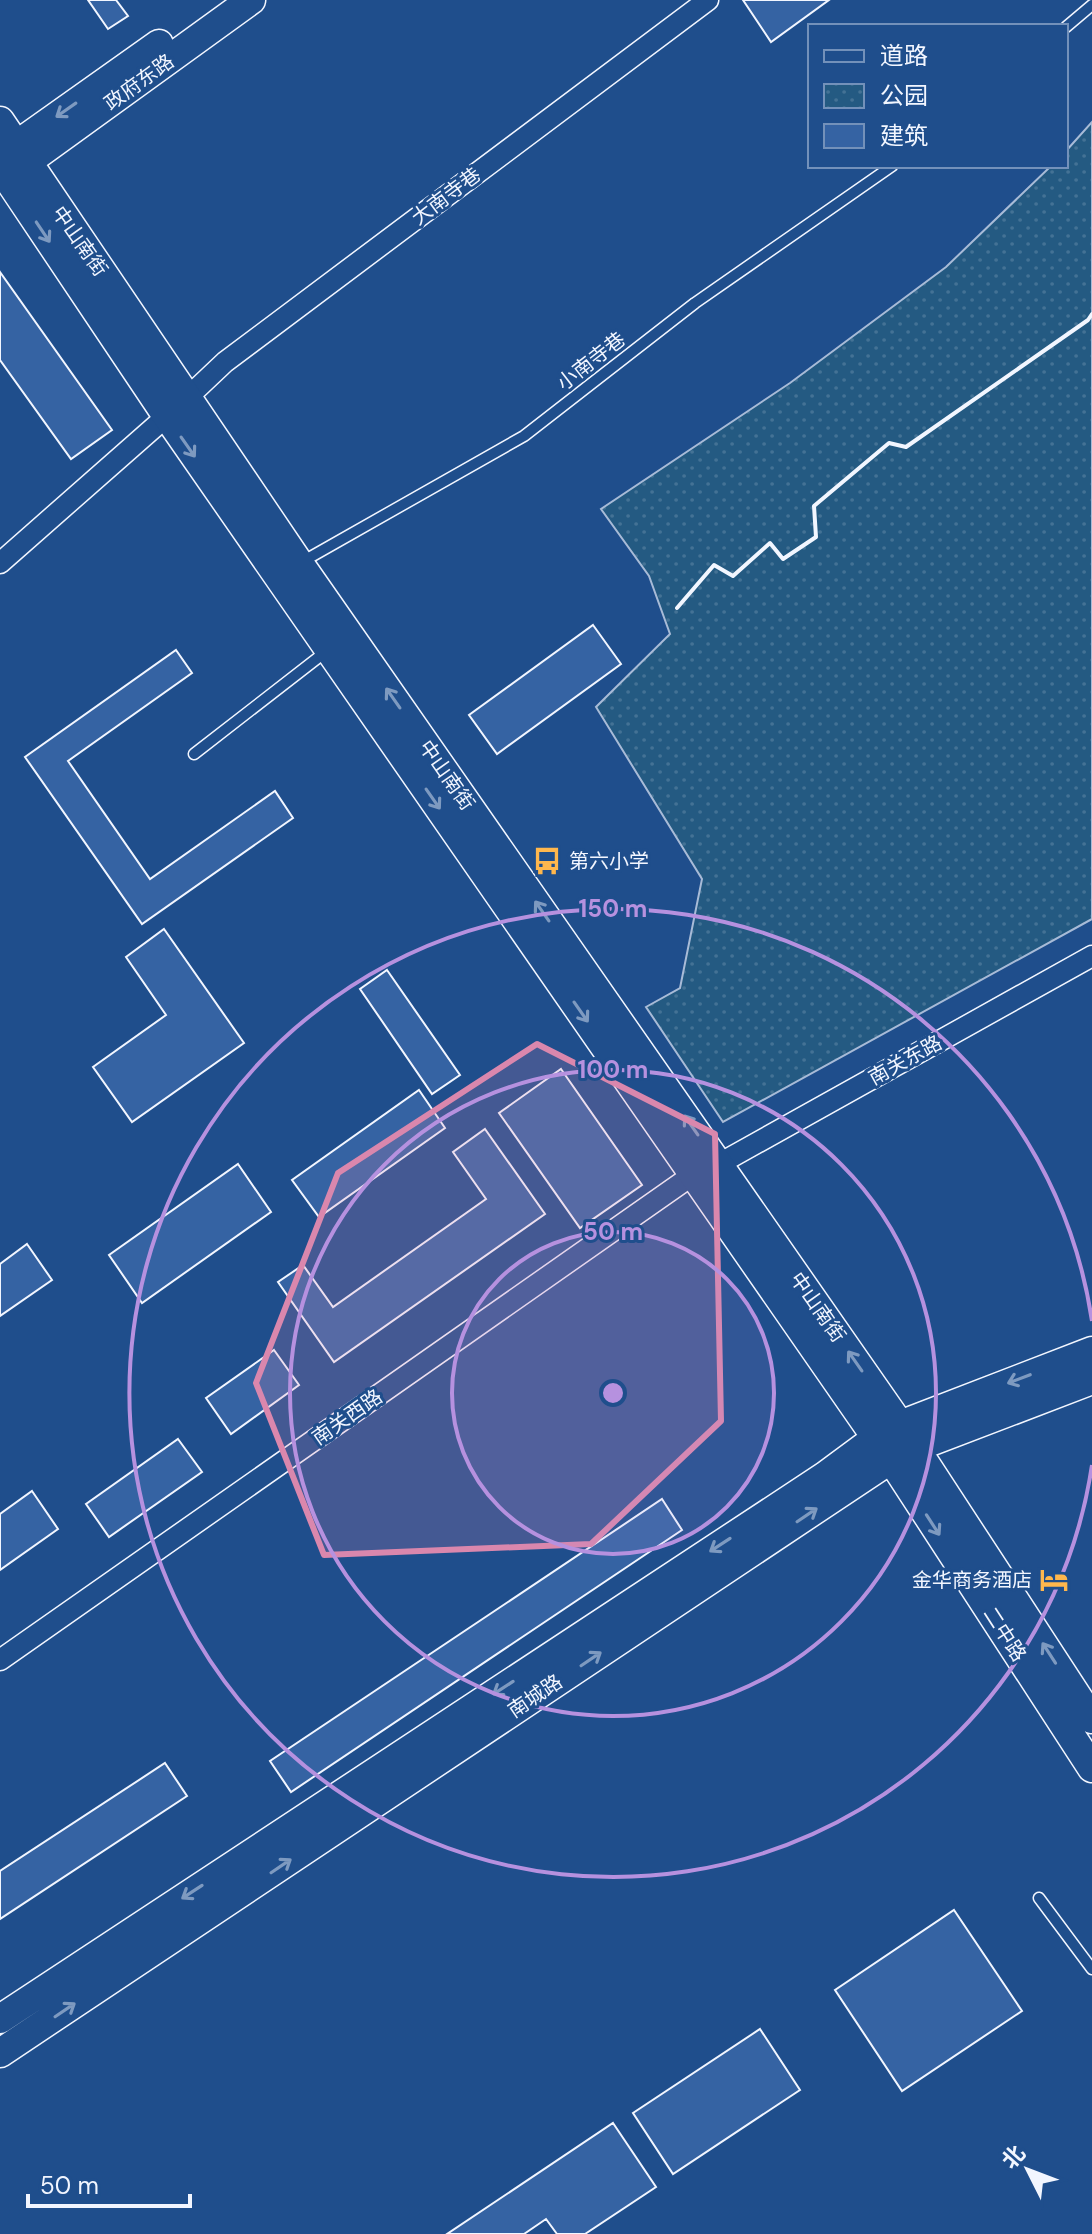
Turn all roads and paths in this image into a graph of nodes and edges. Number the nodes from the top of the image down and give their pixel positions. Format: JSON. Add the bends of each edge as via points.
{"nodes":[{"id":1,"x":221,"y":0,"type":"edge"},
{"id":2,"x":251,"y":0,"type":"edge"},
{"id":3,"x":708,"y":0,"type":"edge"},
{"id":4,"x":1092,"y":5,"type":"edge"},
{"id":5,"x":1068,"y":25,"type":"edge"},
{"id":6,"x":0,"y":121,"type":"edge"},
{"id":7,"x":8,"y":165,"type":"edge"},
{"id":8,"x":889,"y":168,"type":"edge"},
{"id":9,"x":188,"y":397,"type":"junction"},
{"id":10,"x":167,"y":416,"type":"junction"},
{"id":11,"x":0,"y":563,"type":"edge"},
{"id":12,"x":299,"y":563,"type":"junction"},
{"id":13,"x":339,"y":642,"type":"junction"},
{"id":14,"x":194,"y":754,"type":"dead end"},
{"id":15,"x":1092,"y":956,"type":"edge"},
{"id":16,"x":706,"y":1169,"type":"junction"},
{"id":17,"x":1092,"y":1351,"type":"edge"},
{"id":18,"x":1092,"y":1380,"type":"edge"},
{"id":19,"x":895,"y":1443,"type":"junction"},
{"id":20,"x":0,"y":1660,"type":"edge"},
{"id":21,"x":1092,"y":1719,"type":"edge"},
{"id":22,"x":1092,"y":1768,"type":"edge"},
{"id":23,"x":1039,"y":1898,"type":"dead end"},
{"id":24,"x":1092,"y":1969,"type":"edge"},
{"id":25,"x":0,"y":2019,"type":"edge"},
{"id":26,"x":0,"y":2053,"type":"edge"}],
"edges":[{"from":1,"to":7,"type":"main road","name":"政府东路","one_way":true},
{"from":2,"to":7,"type":"main road","name":"政府东路"},
{"from":3,"to":9,"type":"street","name":"大南寺巷","via":[[225,362]]},
{"from":4,"to":5,"type":"lane"},
{"from":6,"to":7,"type":"main road","name":"中山南街"},
{"from":7,"to":9,"type":"main road","name":"中山南街"},
{"from":7,"to":10,"type":"main road","name":"中山南街","one_way":true},
{"from":8,"to":12,"type":"lane","name":"小南寺巷","via":[[695,303],[524,436]]},
{"from":9,"to":12,"type":"main road","name":"中山南街"},
{"from":10,"to":11,"type":"street"},
{"from":10,"to":13,"type":"main road","name":"中山南街","one_way":true},
{"from":12,"to":13,"type":"main road","name":"中山南街"},
{"from":13,"to":14,"type":"lane"},
{"from":13,"to":16,"type":"main road","name":"中山南街"},
{"from":15,"to":16,"type":"street","name":"南关东路"},
{"from":16,"to":19,"type":"main road","name":"中山南街"},
{"from":16,"to":20,"type":"street","name":"南关西路"},
{"from":17,"to":19,"type":"main road","name":"南城路","one_way":true},
{"from":18,"to":19,"type":"main road","name":"南城路"},
{"from":21,"to":19,"type":"main road","name":"二中路","one_way":true},
{"from":19,"to":22,"type":"main road","name":"二中路","one_way":true},
{"from":19,"to":25,"type":"main road","name":"南城路","one_way":true,"via":[[825,1476]]},
{"from":26,"to":19,"type":"main road","name":"南城路","one_way":true},
{"from":23,"to":24,"type":"lane"}]}
